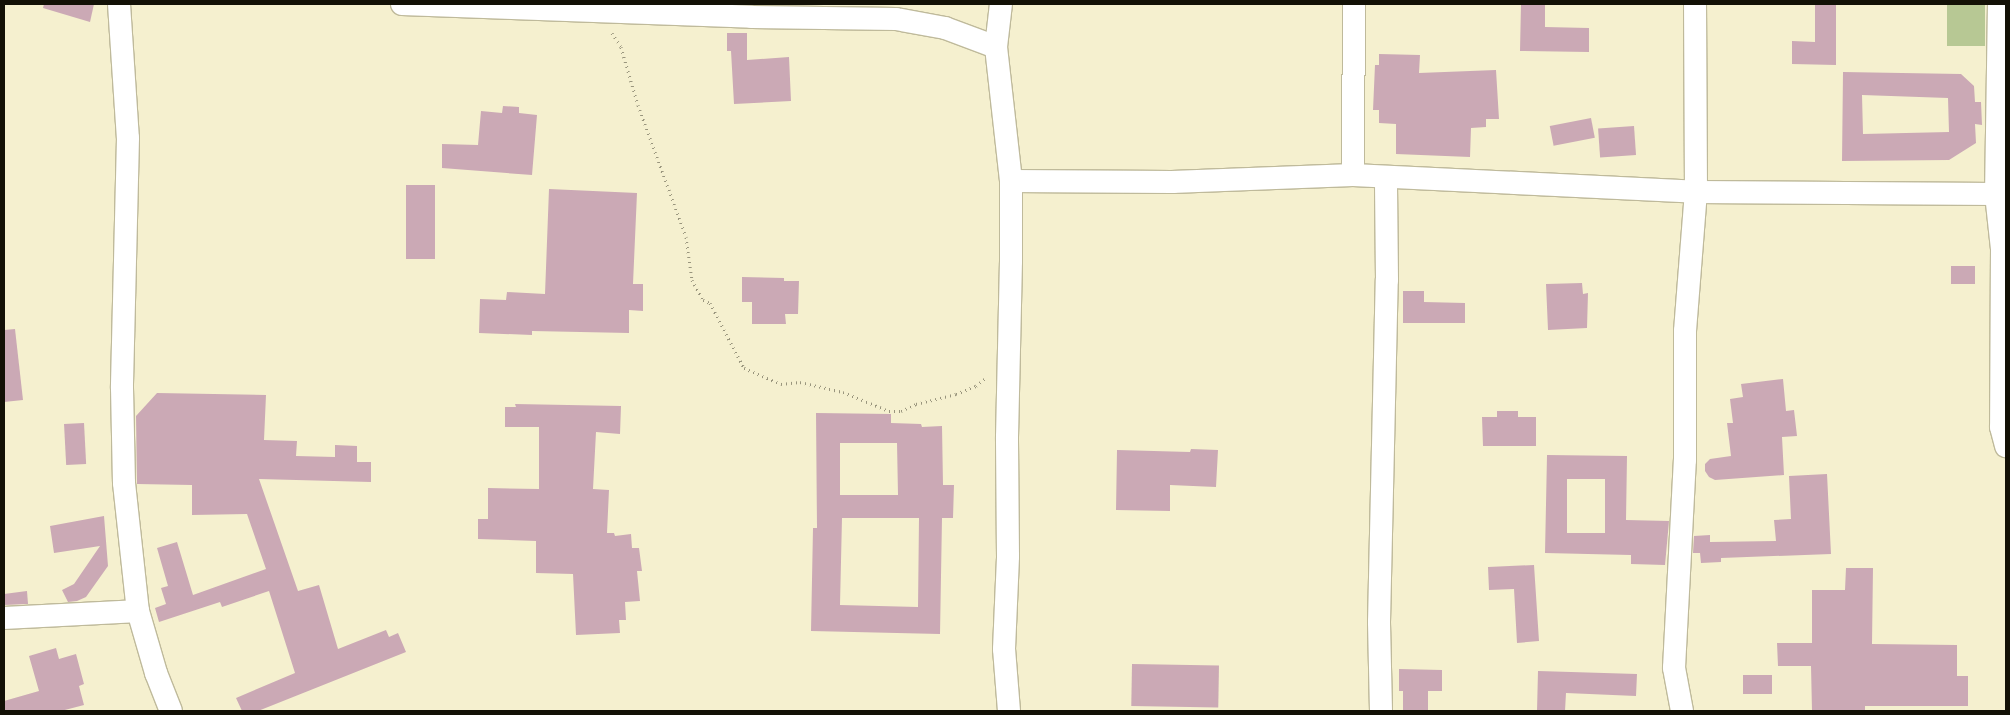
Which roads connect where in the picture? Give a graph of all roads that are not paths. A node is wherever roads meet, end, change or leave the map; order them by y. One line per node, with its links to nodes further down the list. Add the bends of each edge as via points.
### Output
1 (119, 4): 15 (street, via 128,138 122,388 124,483)
2 (414, 4): 7 (street)
3 (1001, 4): 8 (street)
4 (1354, 4): 9 (street)
5 (1695, 4): 12 (street)
6 (1999, 4): 13 (street)
7 (752, 10): 8 (street, via 896,19 945,28)
8 (996, 48): 11 (street)
9 (1353, 175): 10 (street); 11 (street, via 1172,182)
10 (1386, 177): 12 (street); 19 (street, via 1387,280 1379,622)
11 (1011, 181): 18 (street, via 1008,556 1004,649)
12 (1696, 192): 13 (street); 20 (street, via 1685,331 1684,460 1675,623 1674,668)
13 (1996, 194): 14 (street, via 2002,249 2001,426)
14 (2006, 446)
15 (138, 611): 16 (street); 17 (street)
16 (4, 618)
17 (171, 711)
18 (1009, 711)
19 (1381, 711)
20 (1682, 711)

